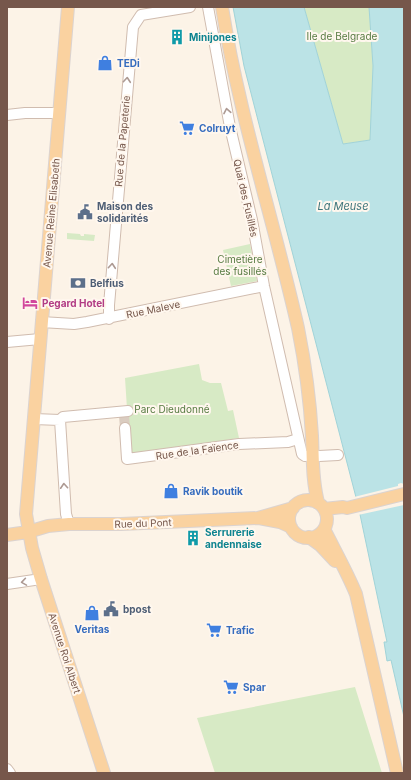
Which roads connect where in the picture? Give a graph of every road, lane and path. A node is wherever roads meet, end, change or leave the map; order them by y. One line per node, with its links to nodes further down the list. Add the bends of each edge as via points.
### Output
1 (68, 7): 5 (main road, Avenue Reine Elisabeth)
2 (190, 7): 8 (street, Rue de la Papeterie, one-way to 2, via 133,27 141,15)
3 (208, 7): 7 (street, Quai des Fusillés, one-way to 3, via 252,220 230,127)
4 (222, 7): 18 (main road, via 240,100 298,329 307,388)
5 (60, 114): 6 (street); 9 (main road, Avenue Reine Elisabeth)
6 (7, 115)
7 (264, 286): 8 (street, Rue Maleve); 16 (street, Quai des Fusillés)
8 (109, 319): 9 (street, Rue Maleve, via 74,324)
9 (41, 322): 10 (main road, Avenue Reine Elisabeth)
10 (40, 339): 11 (street); 13 (main road, Avenue Reine Elisabeth)
11 (7, 342)
12 (125, 413): 14 (street, via 63,416)
13 (34, 419): 14 (street); 26 (main road, Avenue Reine Elisabeth, via 26,514)
14 (60, 420): 24 (street, one-way to 14, via 66,514)
15 (125, 428): 16 (street, Rue de la Faïence, via 127,459)
16 (298, 439): 18 (street, Quai des Fusillés, via 302,454)
17 (338, 455): 18 (street)
18 (312, 458): 20 (main road); 22 (main road, via 315,491)
19 (404, 494): 22 (main road, via 343,507)
20 (304, 500): 21 (main road); 22 (main road, via 311,500)
21 (293, 508): 23 (main road, Rue du Pont); 25 (main road, via 290,514)
22 (323, 515): 28 (main road, via 320,534); 29 (main road)
23 (258, 518): 24 (main road, Rue du Pont); 25 (main road, Rue du Pont)
24 (69, 524): 26 (main road, Rue du Pont, via 48,526)
25 (291, 527): 28 (main road, via 296,533)
26 (28, 532): 27 (main road, Rue du Pont); 30 (main road, Avenue Roi Albert)
27 (7, 535)
28 (309, 538): 29 (main road, via 320,545)
29 (343, 568): 35 (main road, via 356,594)
30 (41, 579): 31 (street, one-way to 31); 34 (main road, Avenue Roi Albert)
31 (7, 584)
32 (7, 769): 33 (street)
33 (10, 773)
34 (104, 773)
35 (397, 773)

